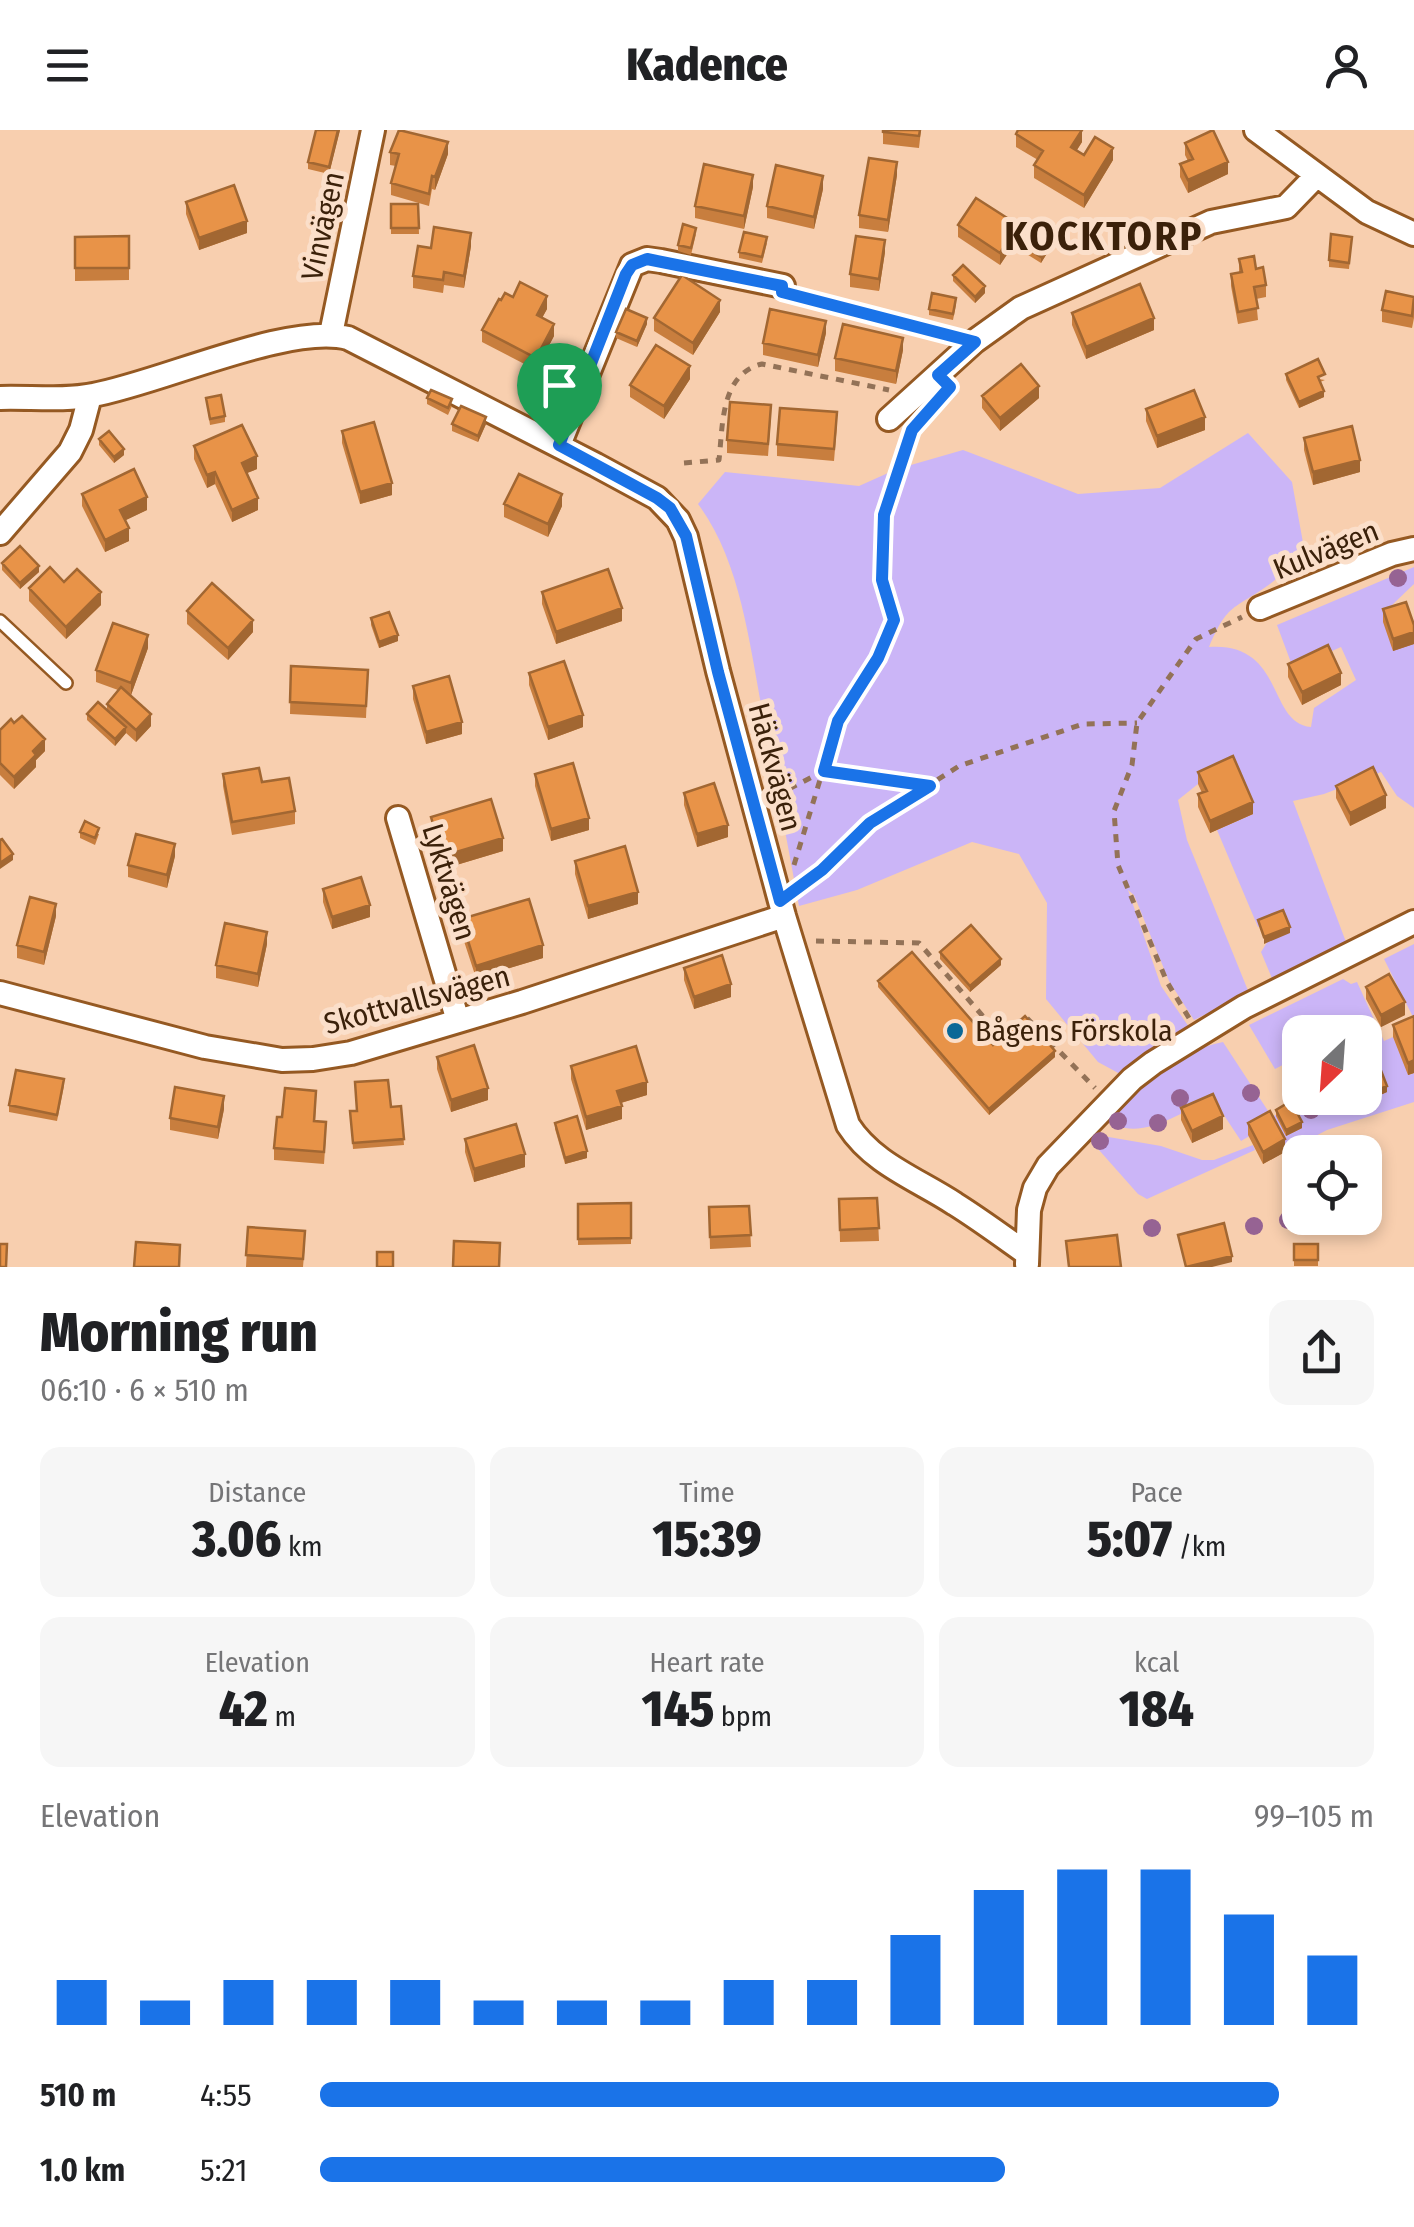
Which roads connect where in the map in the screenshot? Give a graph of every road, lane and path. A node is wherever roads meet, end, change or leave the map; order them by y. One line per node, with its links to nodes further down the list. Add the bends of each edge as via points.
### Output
1 (373, 130): 6 (street, Vinvägen)
2 (1256, 130): 3 (street)
3 (1316, 176): 4 (street, via 1367,212); 7 (street, via 1286,208 1212,222 1021,308)
4 (1414, 234)
5 (782, 286): 7 (path, via 782,292); 12 (street, via 661,260 632,265)
6 (331, 334): 8 (street); 12 (street, Häckvägen)
7 (975, 342): 10 (street)
8 (90, 396): 9 (street); 14 (street, via 70,452)
9 (0, 398)
10 (920, 405): 11 (street); 13 (path, via 762,364 740,375 726,398 719,460); 20 (path, via 884,515 882,580 894,620 838,721)
11 (889, 418)
12 (559, 445): 22 (street, Häckvägen, via 657,498 678,520)
13 (684, 463)
14 (0, 534)
15 (1414, 549): 16 (street, Kulvägen)
16 (1260, 608): 19 (path, via 1196,639)
17 (0, 622): 18 (lane)
18 (66, 682)
19 (1136, 723): 21 (path, via 1083,724 960,766); 29 (path, via 1132,765 1114,811 1118,865)
20 (824, 771): 21 (path); 22 (path); 24 (path)
21 (930, 786): 24 (path, via 870,823)
22 (755, 807): 24 (street, Häckvägen)
23 (398, 818): 28 (street, Lyktvägen)
24 (782, 908): 26 (street, Häckvägen); 28 (street, Skottvallsvägen)
25 (1414, 922): 29 (street)
26 (792, 942): 30 (path, via 919,943 995,1030 1004,1032 1026,1017); 31 (street, Häckvägen, via 836,1090 858,1140)
27 (0, 993): 28 (street, Skottvallsvägen, via 282,1060 351,1053)
28 (458, 1021)
29 (1198, 1034): 30 (street)
30 (1108, 1102): 31 (street, via 1035,1188)
31 (1027, 1260)

